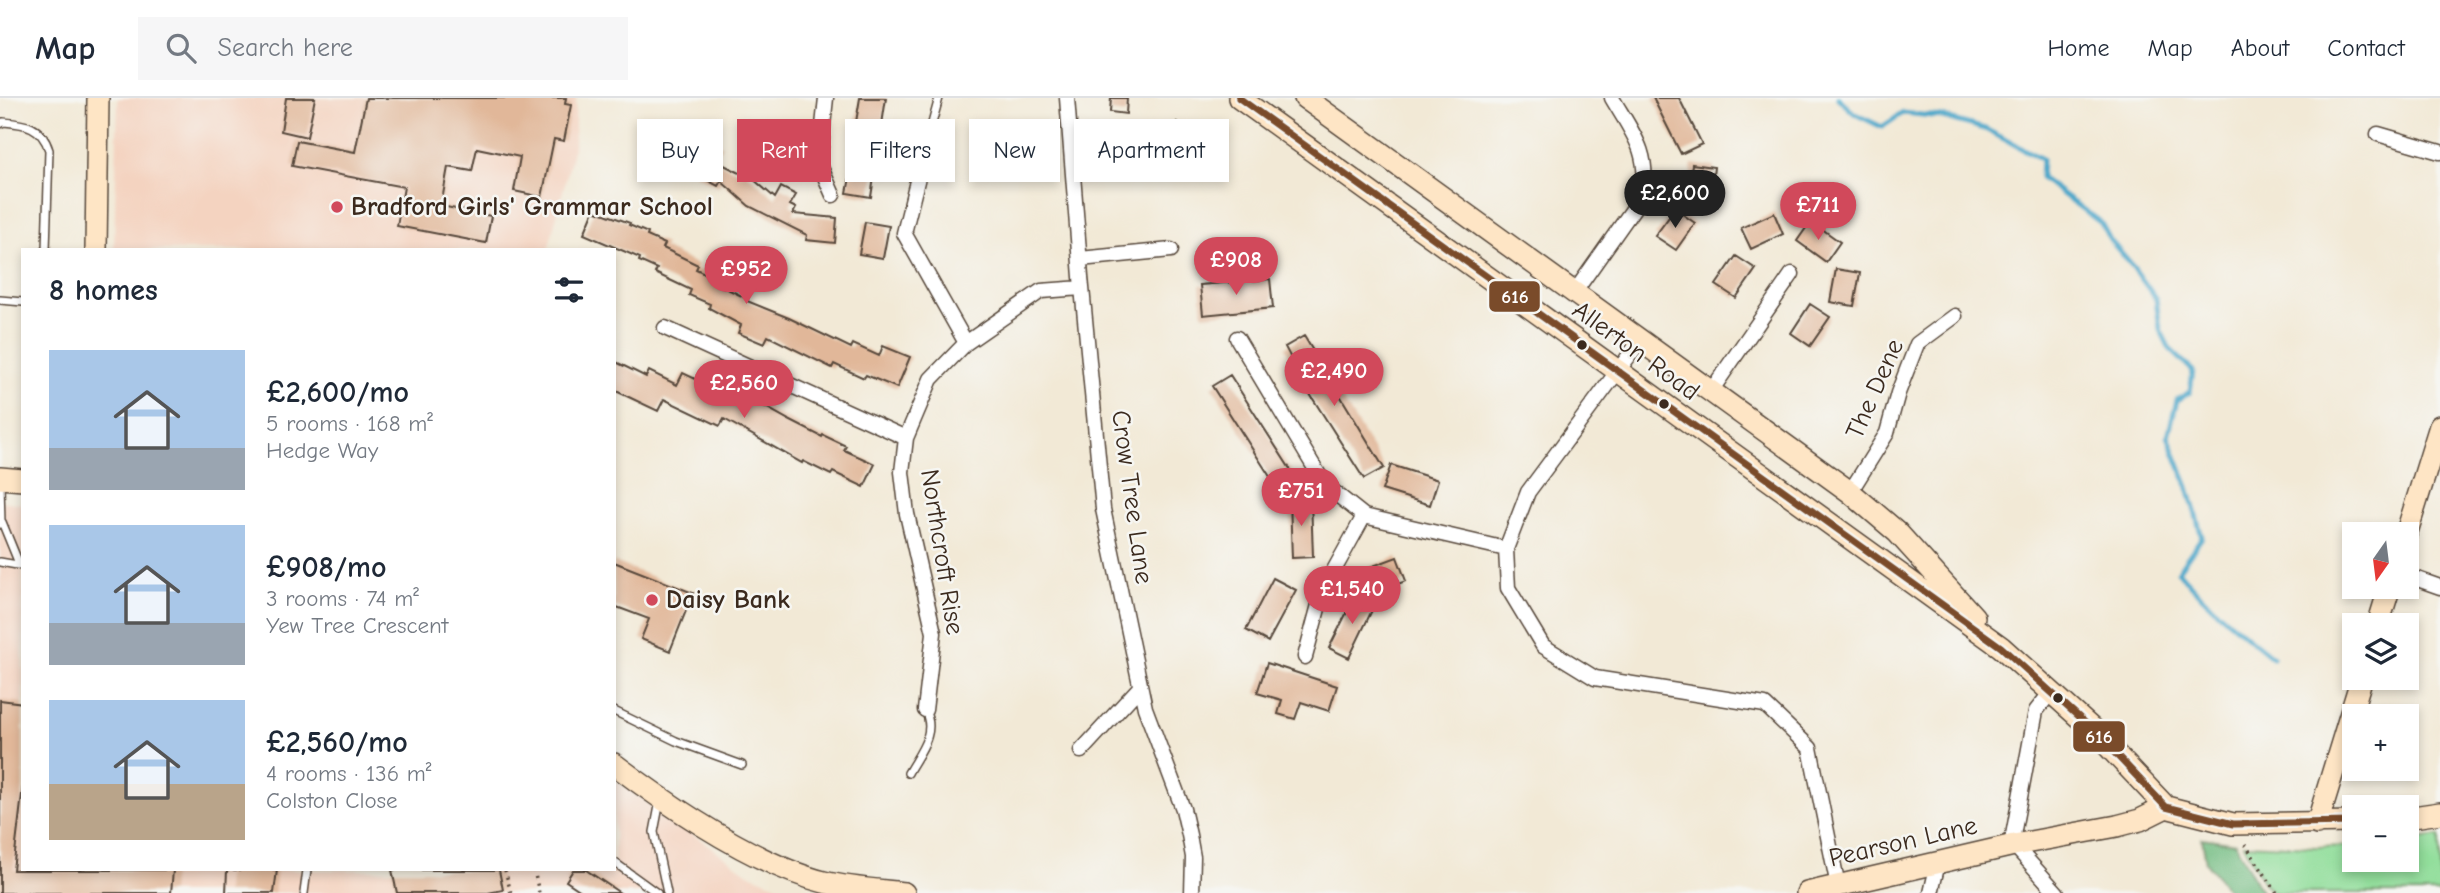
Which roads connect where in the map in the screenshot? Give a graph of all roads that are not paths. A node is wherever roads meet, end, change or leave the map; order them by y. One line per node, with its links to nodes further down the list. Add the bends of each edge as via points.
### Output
1 (98, 98): 17 (street)
2 (826, 98): 8 (street)
3 (939, 98): 9 (lane)
4 (1067, 98): 19 (street, Crow Tree Lane)
5 (1240, 98): 30 (street, Allerton Road)
6 (1305, 98): 22 (street, Allerton Road)
7 (1612, 98): 22 (street, via 1643,153 1643,195)
8 (824, 119)
9 (933, 119)
10 (0, 124): 16 (lane, via 28,124 45,138 49,149)
11 (2378, 134): 12 (street)
12 (2440, 152)
13 (827, 182): 15 (street)
14 (918, 182): 29 (street, via 904,233)
15 (832, 195)
16 (46, 248)
17 (96, 248)
18 (1171, 250): 19 (street)
19 (1080, 259): 21 (street, Crow Tree Lane)
20 (1793, 274): 31 (street)
21 (1082, 288): 29 (street, Northcroft Rise, via 1041,291); 48 (street, Crow Tree Lane, via 1103,509)
22 (1574, 293): 28 (street, Allerton Road)
23 (0, 300): 24 (lane)
24 (21, 302)
25 (1955, 316): 36 (street, The Dene, via 1917,344 1887,433)
26 (666, 328): 33 (street)
27 (1237, 338): 37 (street, via 1325,485)
28 (1640, 341): 30 (street); 31 (street, Allerton Road)
29 (966, 343): 33 (street, Northcroft Rise, via 931,379)
30 (1617, 372): 40 (street, via 1528,492); 46 (street, Allerton Road)
31 (1710, 391): 36 (street, Allerton Road)
32 (2440, 426): 38 (street)
33 (906, 438): 51 (street, Northcroft Rise, via 902,472 907,514 934,633)
34 (0, 480): 35 (street); 39 (lane)
35 (21, 480)
36 (1850, 492): 46 (street, Allerton Road, via 1897,532)
37 (1364, 516): 40 (street); 47 (street, via 1323,590)
38 (2410, 522)
39 (1, 525): 42 (lane)
40 (1506, 549): 67 (street, via 1508,587 1543,646 1595,678 1765,705 1810,748)
41 (0, 562): 43 (lane)
42 (21, 564)
43 (21, 566)
44 (2419, 580): 45 (street)
45 (2440, 587)
46 (2001, 647): 50 (street, Allerton Road)
47 (1305, 657)
48 (1140, 687): 53 (street); 72 (street, Crow Tree Lane, via 1186,822 1193,857)
49 (2358, 690): 62 (street)
50 (2051, 692): 58 (street, Allerton Road); 63 (street, Pearson Lane, via 2036,711)
51 (925, 710): 56 (lane, via 930,720 928,739)
52 (616, 712): 55 (lane)
53 (1081, 751)
54 (616, 765): 57 (street)
55 (742, 765)
56 (908, 773)
57 (661, 797): 70 (lane, via 654,832); 71 (street, via 773,863 824,882)
58 (2166, 807): 62 (street, via 2233,824); 63 (street, Pearson Lane, via 2140,820)
59 (2440, 813): 60 (street)
60 (2419, 816)
61 (2342, 823): 62 (street)
62 (2317, 824)
63 (2012, 846): 64 (street, Pearson Lane); 75 (street)
64 (1938, 863): 67 (street, Pearson Lane); 74 (street)
65 (616, 864): 68 (lane)
66 (307, 871): 69 (lane)
67 (1838, 886): 73 (street, Pearson Lane)
68 (652, 892)
69 (304, 893)
70 (667, 893)
71 (904, 893)
72 (1192, 893)
73 (1807, 893)
74 (1931, 893)
75 (2057, 893)

